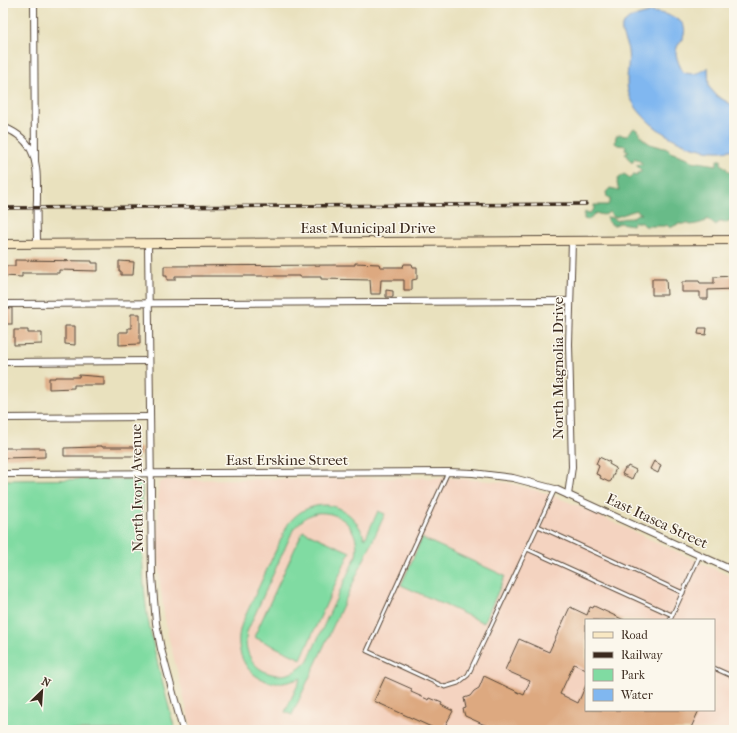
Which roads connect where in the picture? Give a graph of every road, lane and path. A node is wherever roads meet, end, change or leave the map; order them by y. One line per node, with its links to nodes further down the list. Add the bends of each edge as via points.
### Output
1 (34, 3): 3 (street)
2 (3, 127): 3 (street, via 26,141)
3 (35, 161): 6 (street)
4 (734, 240): 5 (street, East Municipal Drive)
5 (572, 241): 7 (street, East Municipal Drive); 9 (street, North Magnolia Drive)
6 (37, 243): 7 (street, East Municipal Drive); 8 (street, East Municipal Drive)
7 (148, 243): 10 (street, North Ivory Avenue)
8 (3, 244)
9 (570, 300): 10 (street); 20 (street, North Magnolia Drive, via 572,467)
10 (148, 303): 11 (street); 12 (street, North Ivory Avenue)
11 (3, 304)
12 (149, 361): 13 (street); 14 (street, North Ivory Avenue)
13 (3, 362)
14 (150, 417): 15 (street); 17 (street, North Ivory Avenue)
15 (3, 418)
16 (448, 472): 17 (street, East Erskine Street); 19 (street, East Erskine Street, via 513,478); 22 (lane, via 367,650 445,687 458,683 468,675)
17 (151, 473): 18 (street, East Erskine Street); 30 (street, North Ivory Avenue, via 150,545 156,623)
18 (3, 474)
19 (555, 489): 20 (street, East Erskine Street); 21 (lane)
20 (568, 495): 23 (street, East Itasca Street)
21 (538, 526): 22 (lane); 25 (lane)
22 (528, 549): 26 (lane)
23 (700, 555): 24 (street, East Itasca Street); 25 (lane)
24 (734, 571)
25 (683, 593): 26 (lane)
26 (672, 616): 27 (lane)
27 (670, 619)
28 (715, 668): 29 (lane)
29 (734, 677)
30 (183, 730)

